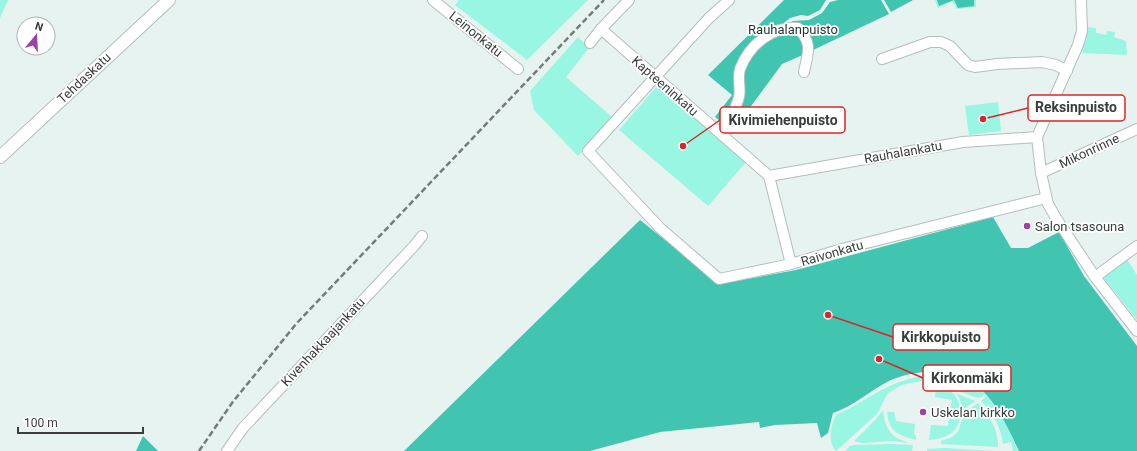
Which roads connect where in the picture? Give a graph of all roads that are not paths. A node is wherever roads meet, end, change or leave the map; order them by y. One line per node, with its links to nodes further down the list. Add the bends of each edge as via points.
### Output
1 (169, 0): 16 (street, Tehdaskatu)
2 (433, 0): 9 (street, Leinonkatu)
3 (629, 0): 6 (street)
4 (729, 0): 12 (street)
5 (1081, 0): 10 (street, via 1082,31)
6 (601, 29): 7 (street); 12 (street, Kapteeninkatu)
7 (590, 42)
8 (882, 59): 10 (street, via 930,42 941,42 950,46 968,65 975,67 1042,62)
9 (518, 69)
10 (1067, 71): 15 (street)
11 (804, 72): 14 (street, via 809,48 806,36 798,28 787,27 764,37 748,54 740,70 740,91 736,109)
12 (655, 77): 14 (street, Kapteeninkatu); 22 (street, Raivonkatu, via 588,151 660,228 719,279)
13 (1137, 129): 17 (street, Mikonrinne)
14 (723, 136): 18 (street, Kapteeninkatu)
15 (1037, 137): 17 (street); 18 (street, Rauhalankatu, via 963,142)
16 (0, 157)
17 (1041, 173): 19 (street)
18 (770, 176): 22 (street)
19 (1046, 198): 22 (street, Raivonkatu); 23 (street, via 1056,218)
20 (422, 236): 25 (street, Kivenhakkaajankatu, via 243,428)
21 (1137, 246): 23 (street)
22 (791, 264)
23 (1095, 277): 24 (street)
24 (1137, 331)
25 (226, 451)

